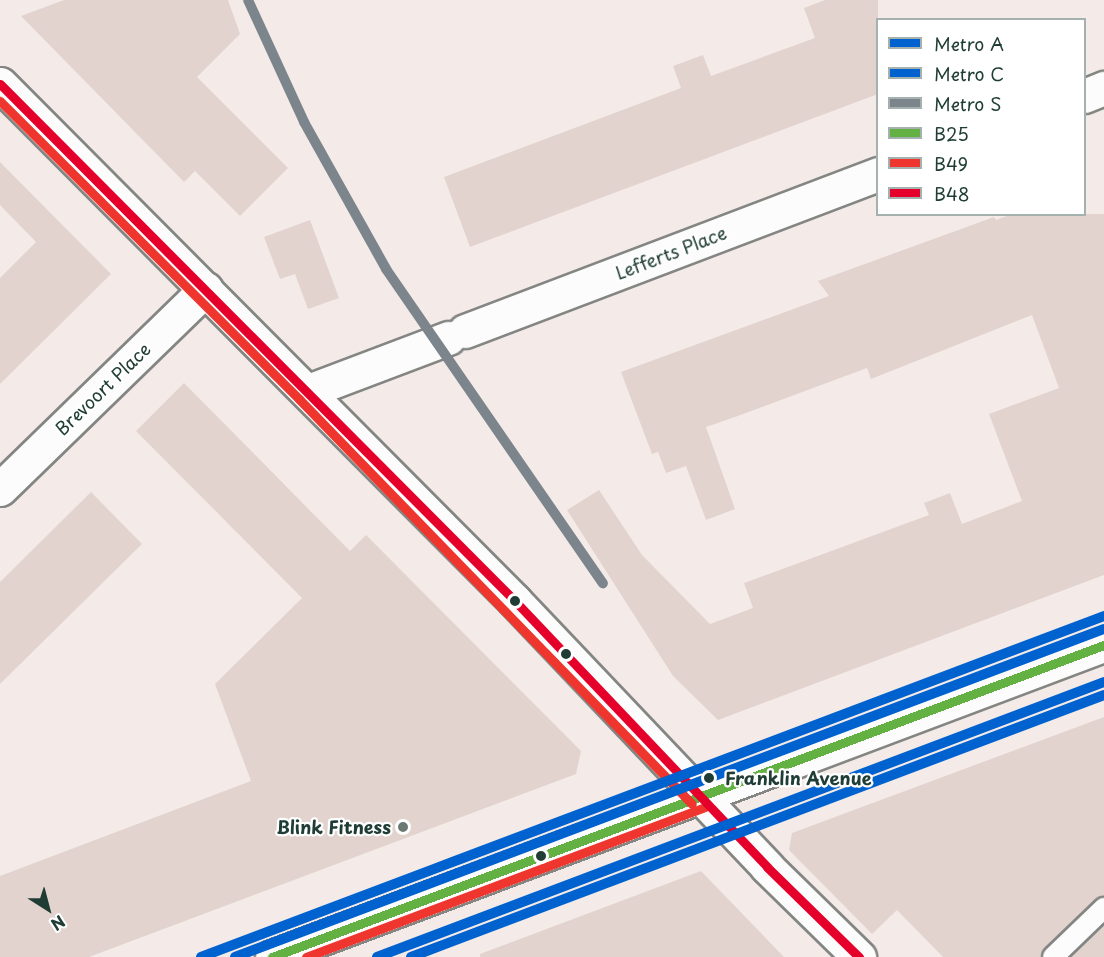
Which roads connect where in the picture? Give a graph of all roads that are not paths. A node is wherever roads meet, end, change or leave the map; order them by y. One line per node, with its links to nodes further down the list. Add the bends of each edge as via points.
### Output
1 (0, 84): 5 (street)
2 (1104, 88): 3 (street)
3 (1086, 95)
4 (876, 175): 6 (street, Lefferts Place)
5 (206, 289): 6 (street); 7 (street, Brevoort Place)
6 (308, 390): 9 (street)
7 (0, 489)
8 (1104, 645): 9 (street)
9 (701, 796): 11 (street); 12 (street)
10 (1104, 908): 13 (lane)
11 (272, 957)
12 (859, 957)
13 (1053, 957)

